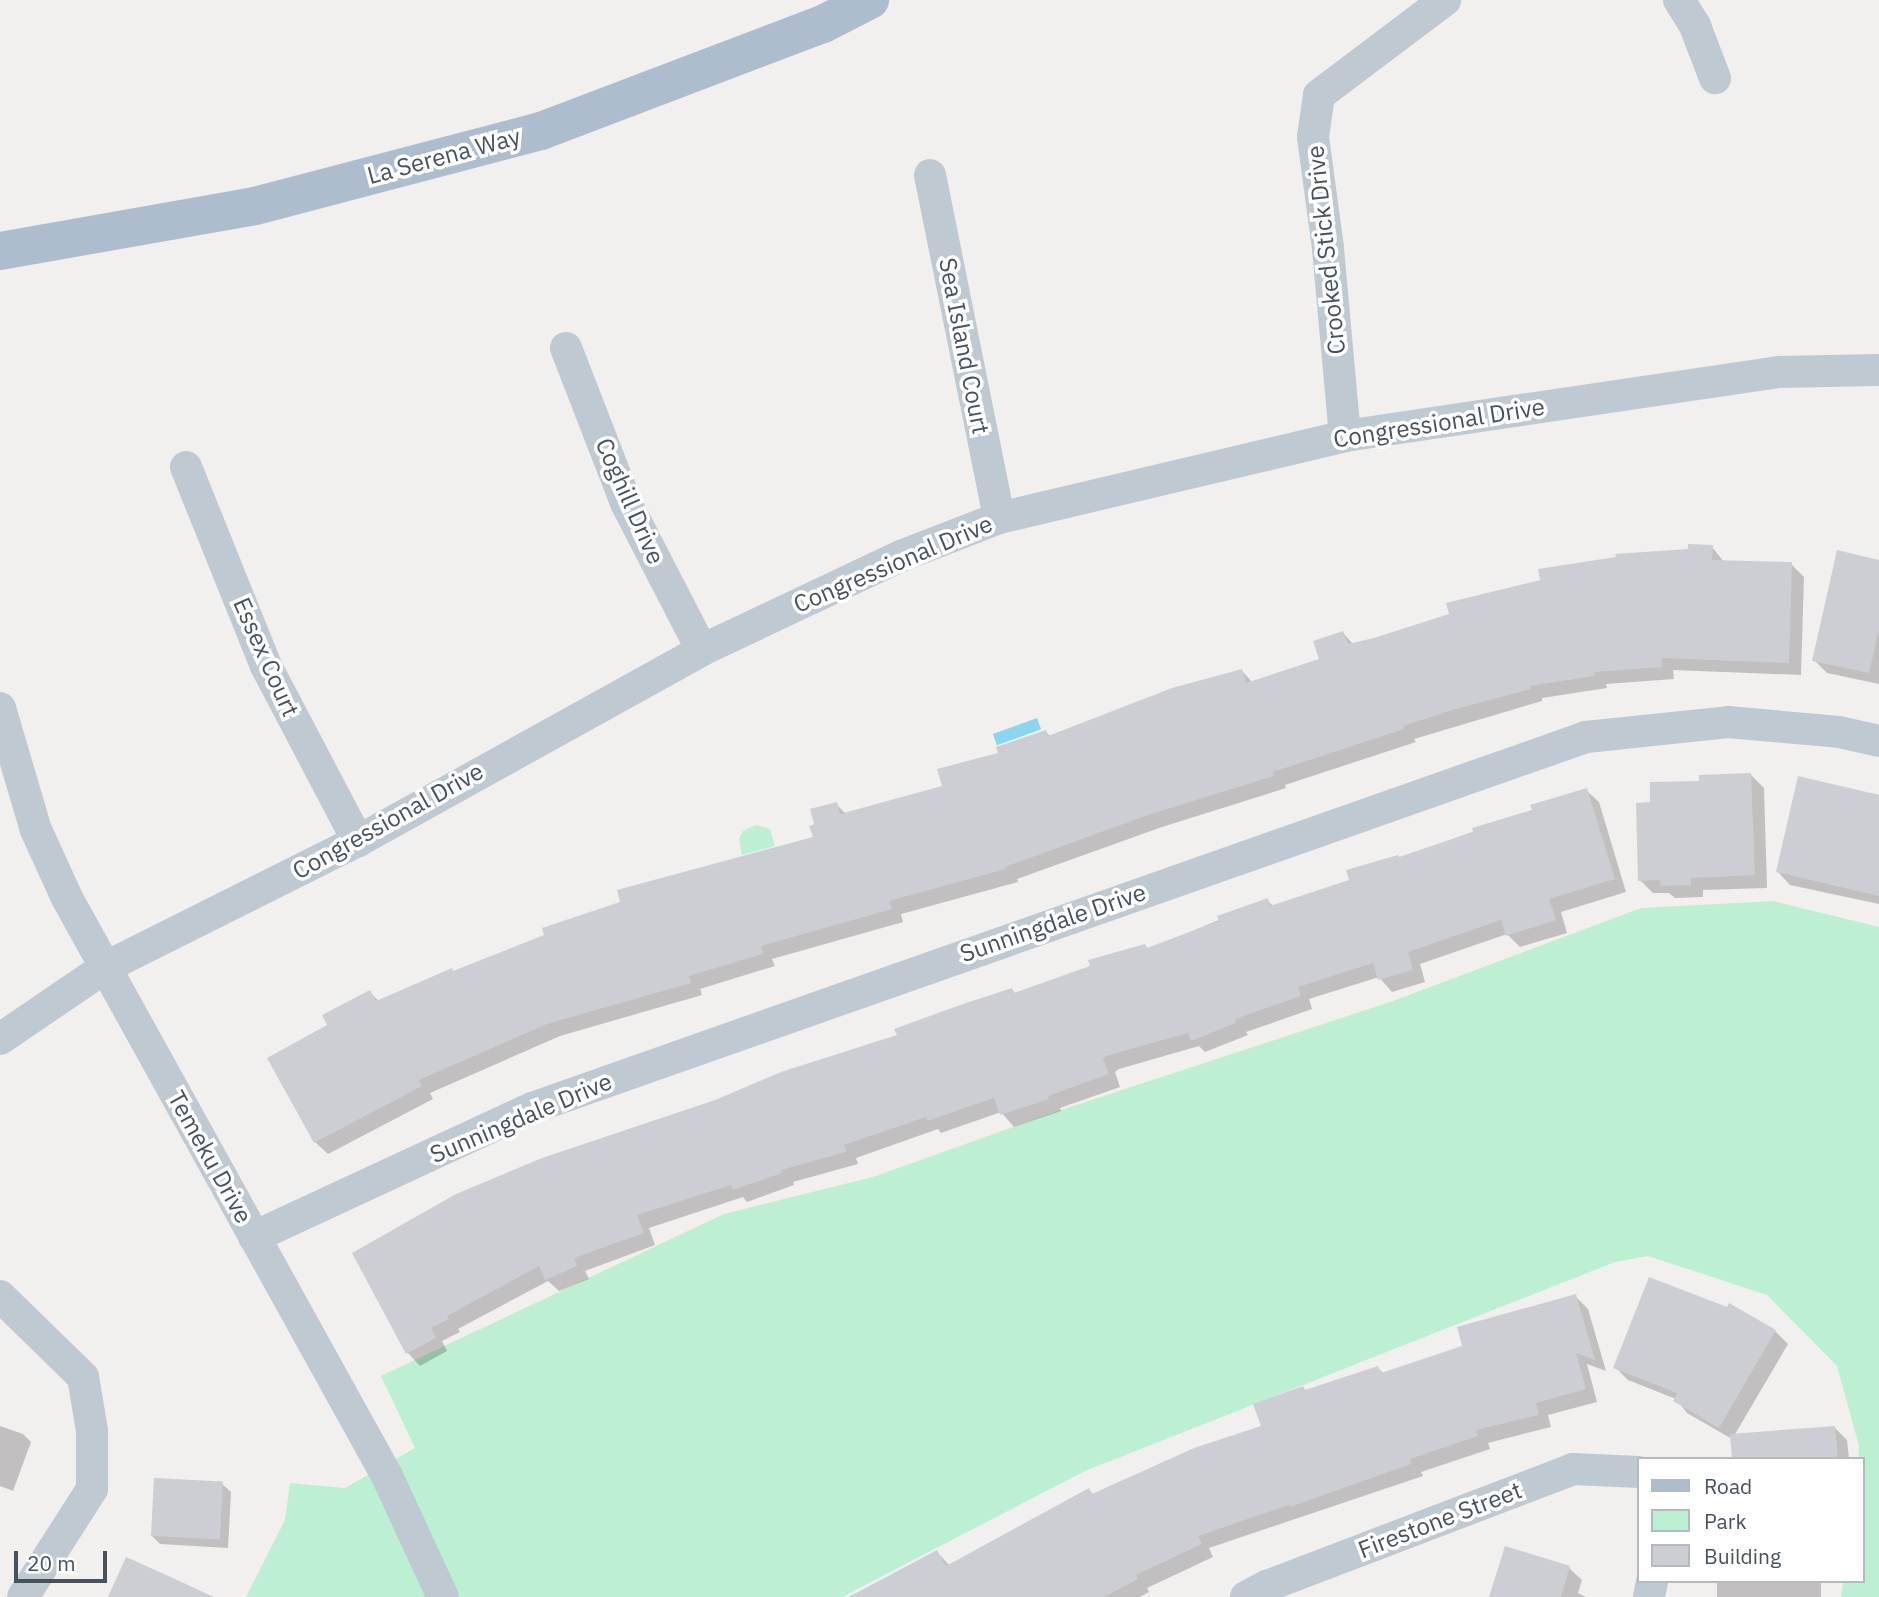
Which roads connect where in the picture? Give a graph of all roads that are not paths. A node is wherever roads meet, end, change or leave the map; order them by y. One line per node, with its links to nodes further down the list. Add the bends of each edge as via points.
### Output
1 (870, 0): 6 (main road, La Serena Way, via 823,24 541,131 255,206)
2 (1445, 0): 9 (street, Crooked Stick Drive, via 1319,95 1313,137)
3 (1679, 0): 4 (street, via 1695,26)
4 (1715, 78)
5 (930, 175): 11 (street, Sea Island Court)
6 (0, 251)
7 (566, 348): 12 (street, Coghill Drive, via 626,503)
8 (1879, 370): 9 (street, Congressional Drive, via 1780,372)
9 (1345, 436): 11 (street, Congressional Drive)
10 (186, 467): 15 (street, Essex Court, via 266,666)
11 (999, 518): 12 (street, Congressional Drive, via 901,556)
12 (702, 650): 15 (street, Congressional Drive)
13 (0, 708): 16 (street, Temeku Drive, via 36,830)
14 (1879, 741): 18 (street, Sunningdale Drive, via 1839,732 1728,722 1586,737 532,1108)
15 (358, 841): 16 (street, Congressional Drive)
16 (106, 967): 17 (street, Congressional Drive); 18 (street, Temeku Drive)
17 (0, 1039)
18 (254, 1237): 22 (street, Temeku Drive, via 387,1476)
19 (0, 1296): 21 (street, via 83,1377 92,1431 92,1489)
20 (1638, 1472): 23 (street, Firestone Street, via 1573,1469)
21 (23, 1597)
22 (443, 1597)
23 (1246, 1597)

